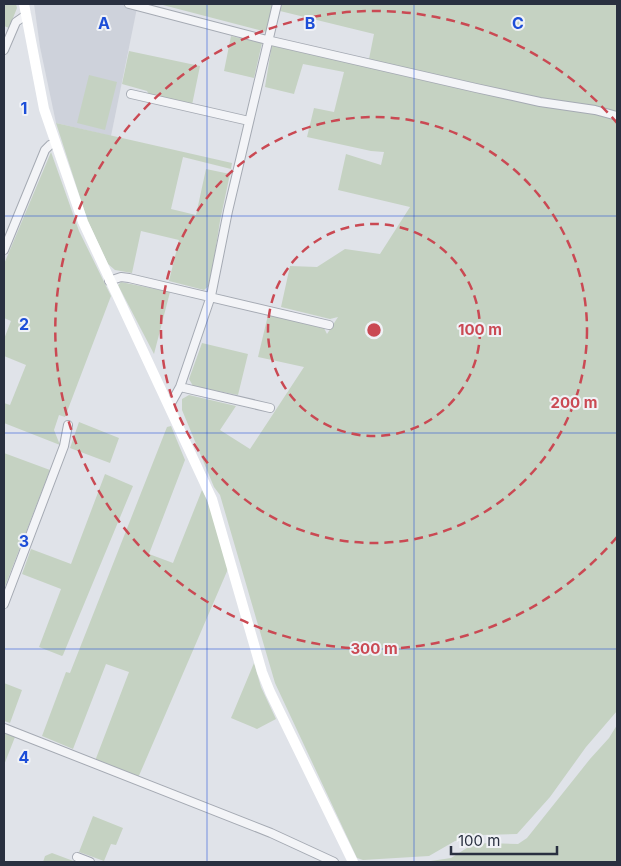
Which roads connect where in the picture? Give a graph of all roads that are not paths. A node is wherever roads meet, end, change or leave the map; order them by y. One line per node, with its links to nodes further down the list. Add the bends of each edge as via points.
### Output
1 (24, 4): 4 (street)
2 (128, 4): 5 (street)
3 (277, 4): 5 (street)
4 (26, 14): 6 (street, via 16,22); 10 (street, via 41,97)
5 (267, 40): 8 (street, via 540,102); 9 (street)
6 (4, 50)
7 (131, 94): 9 (street)
8 (617, 116)
9 (249, 121): 13 (street)
10 (55, 143): 11 (street, via 45,150); 12 (street, via 82,222)
11 (4, 250)
12 (109, 281): 13 (street, via 129,278); 16 (street)
13 (211, 296): 14 (street); 15 (street)
14 (329, 324)
15 (180, 387): 16 (street); 17 (street)
16 (170, 406): 24 (street, via 212,498 270,692)
17 (270, 408)
18 (68, 425): 19 (street, via 64,446)
19 (4, 604)
20 (4, 728): 23 (street, via 271,833)
21 (77, 857): 22 (street)
22 (90, 862)
23 (334, 862)
24 (353, 862)

